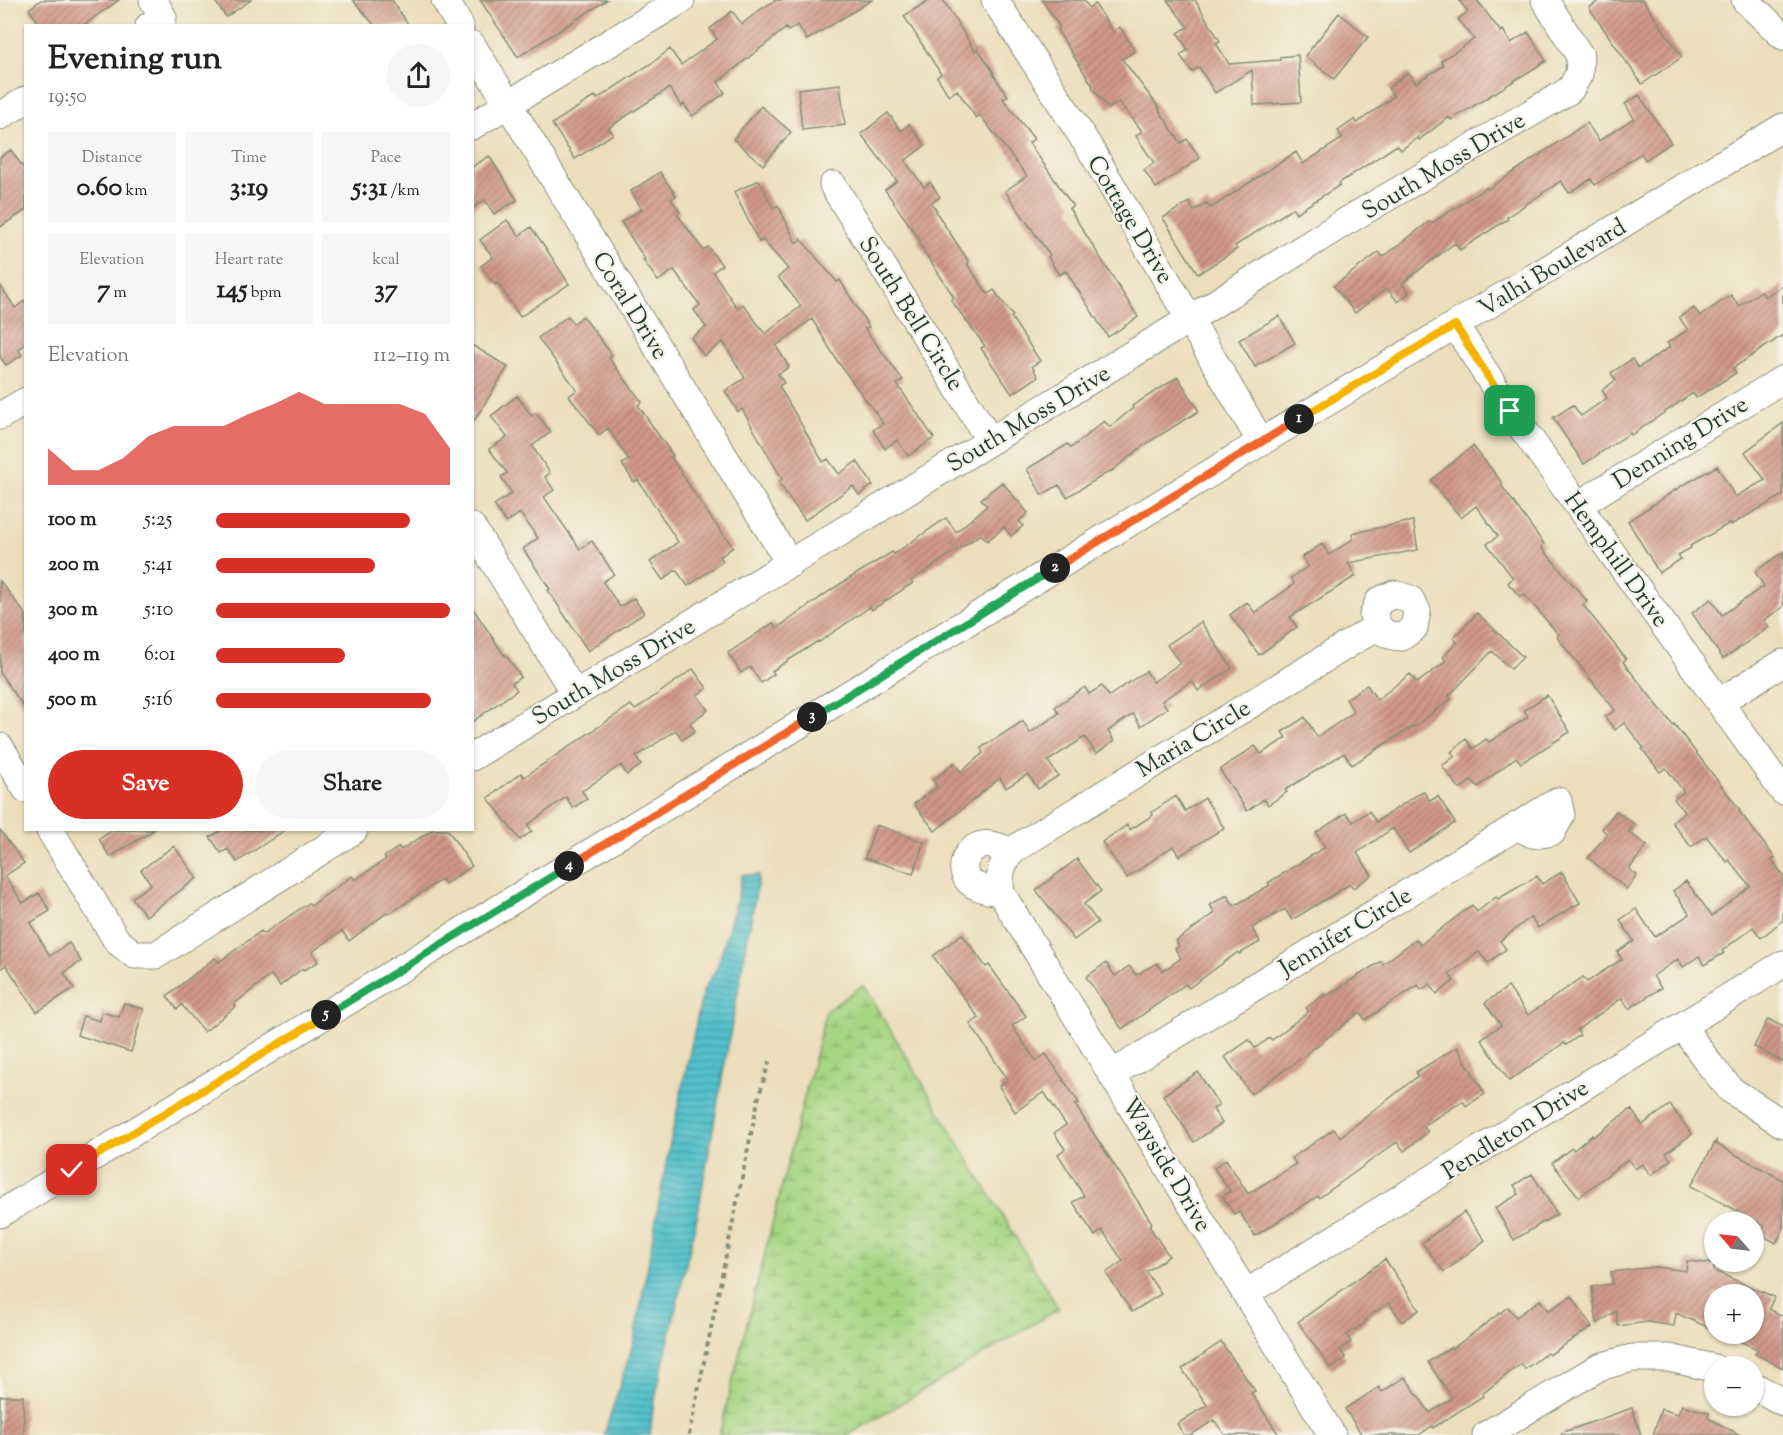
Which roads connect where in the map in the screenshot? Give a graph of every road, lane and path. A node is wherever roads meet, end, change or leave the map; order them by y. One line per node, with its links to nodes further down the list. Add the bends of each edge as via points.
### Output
1 (445, 0): 6 (street)
2 (681, 0): 10 (street)
3 (995, 0): 15 (street, Cottage Drive, via 1094,155)
4 (1545, 0): 15 (street, South Moss Drive, via 1580,56 1579,74 1569,90)
5 (1745, 0): 7 (street)
6 (459, 24)
7 (1783, 36)
8 (474, 48): 10 (street, Coral Drive)
9 (24, 101): 11 (street)
10 (508, 104): 12 (street); 24 (street, Coral Drive)
11 (0, 116)
12 (474, 125)
13 (1783, 127): 16 (street, Valhi Boulevard)
14 (833, 185): 20 (street, South Bell Circle)
15 (1190, 319): 20 (street, South Moss Drive); 21 (street, Cottage Drive)
16 (1455, 325): 21 (street, Valhi Boulevard); 22 (street, Hemphill Drive, via 1510,411)
17 (1783, 379): 22 (street, Denning Drive)
18 (24, 402): 19 (street)
19 (0, 416)
20 (990, 441): 24 (street, South Moss Drive)
21 (1261, 442): 43 (street, Valhi Boulevard)
22 (1578, 505): 28 (street, Hemphill Drive)
23 (474, 530): 27 (street)
24 (790, 564): 27 (street, South Moss Drive)
25 (1378, 626): 36 (street, Maria Circle)
26 (1783, 663): 28 (street)
27 (575, 694): 30 (street, South Moss Drive)
28 (1719, 702): 32 (street, Hemphill Drive)
29 (0, 747): 31 (street)
30 (474, 756)
31 (24, 786)
32 (1783, 791)
33 (1558, 801): 41 (street, Jennifer Circle)
34 (51, 831): 35 (street, via 117,941 135,955 156,955)
35 (337, 834)
36 (1010, 852): 37 (street, via 1001,866); 37 (street, via 983,845 970,851 963,862 969,882)
37 (1001, 893): 41 (street, Wayside Drive)
38 (1783, 964): 39 (street, Pendleton Drive)
39 (1682, 1026): 42 (street, via 1731,1089); 44 (street, Pendleton Drive)
40 (770, 1058): 48 (path)
41 (1112, 1074): 44 (street, Wayside Drive)
42 (1783, 1124)
43 (0, 1214)
44 (1246, 1293): 49 (street, Wayside Drive)
45 (1704, 1366): 50 (street, via 1669,1358 1632,1358 1599,1366)
46 (1764, 1392): 47 (street)
47 (1783, 1402)
48 (689, 1435)
49 (1332, 1435)
50 (1486, 1435)

